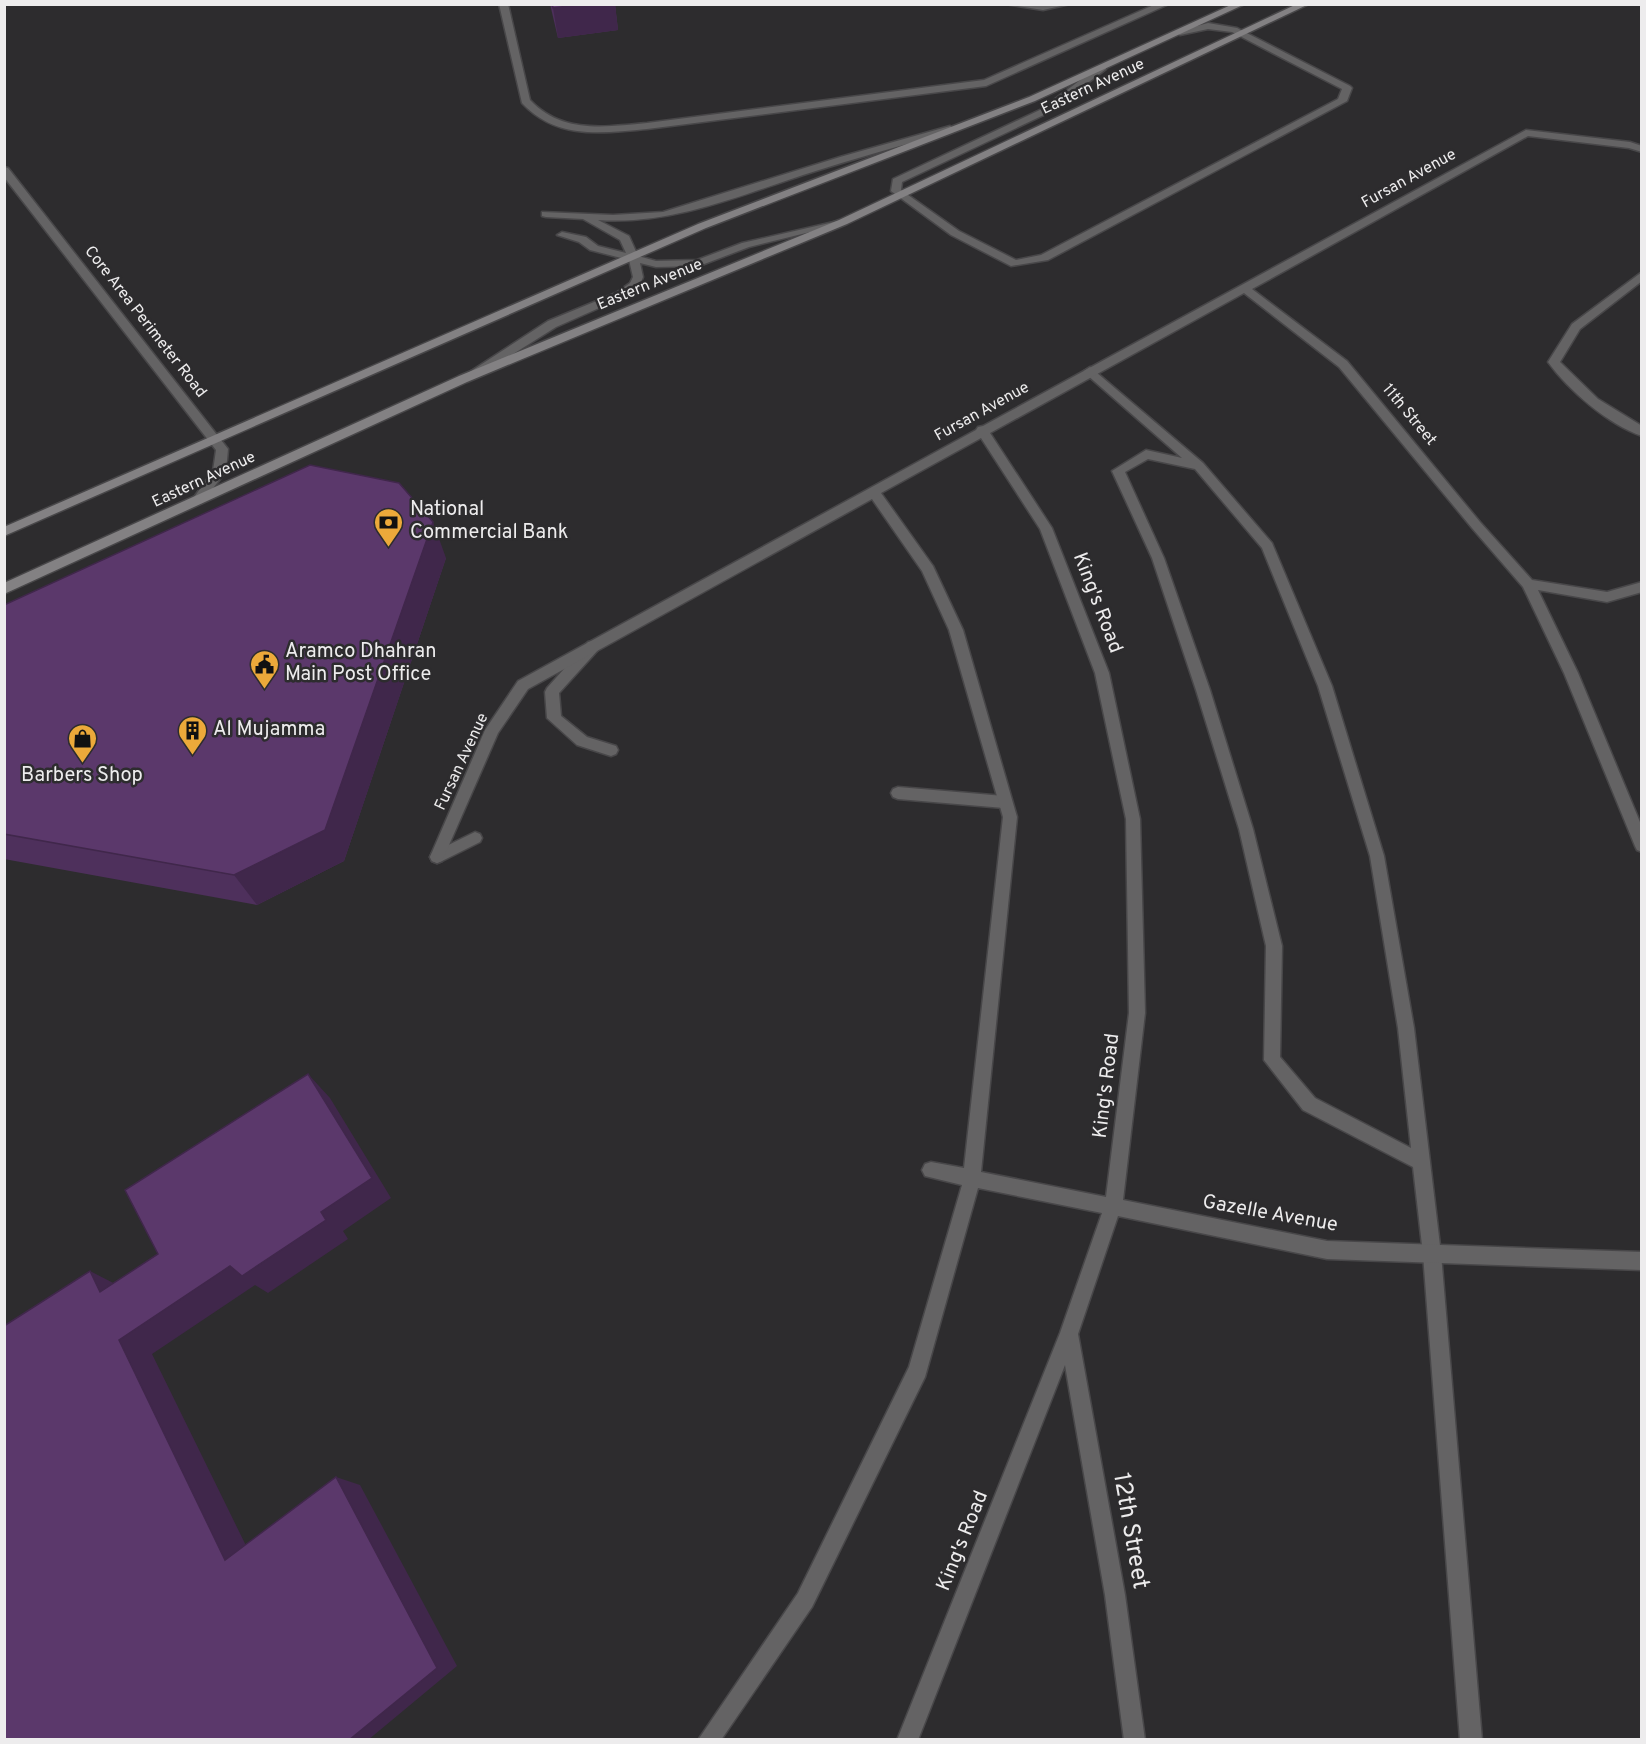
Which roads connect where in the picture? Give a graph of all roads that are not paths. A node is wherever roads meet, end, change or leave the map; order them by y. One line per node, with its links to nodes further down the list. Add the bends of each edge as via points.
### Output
1 (503, 4): 7 (street, via 525,100 533,112 568,128 599,129 986,82)
2 (1008, 4): 3 (street)
3 (1066, 4)
4 (1143, 4): 7 (street)
5 (1241, 4): 8 (main road, Eastern Avenue)
6 (1305, 4): 9 (main road, Eastern Avenue)
7 (1160, 7)
8 (1180, 32): 9 (street, via 1218,26); 10 (main road, Eastern Avenue)
9 (1243, 34): 15 (main road, Eastern Avenue); 15 (street, via 1347,88 1342,101 1044,258 1015,264 955,233)
10 (1103, 67): 11 (main road, Eastern Avenue); 15 (street, via 1045,111 904,177 895,186)
11 (962, 126): 17 (street, via 823,165 690,209 634,218); 20 (main road, Eastern Avenue)
12 (1641, 149): 22 (street, Fursan Avenue, via 1526,133)
13 (4, 170): 14 (street, Core Area Perimeter Road)
14 (10, 185): 27 (street, Core Area Perimeter Road)
15 (901, 196): 18 (main road, Eastern Avenue)
16 (546, 214): 17 (street)
17 (582, 216): 20 (street, via 625,238)
18 (843, 222): 20 (street, via 746,244 699,263 656,264); 24 (main road, Eastern Avenue)
19 (562, 235): 20 (street, via 582,239 594,248)
20 (634, 256): 24 (street, via 638,277 635,285 552,324); 27 (main road, Eastern Avenue)
21 (1641, 275): 26 (street, via 1576,327 1554,362 1595,405)
22 (1244, 288): 23 (street, Fursan Avenue); 32 (street, 11th Street, via 1343,364)
23 (1090, 372): 25 (street, Fursan Avenue); 28 (street)
24 (463, 380): 30 (main road, Eastern Avenue)
25 (982, 430): 29 (street, Fursan Avenue); 45 (street, King's Road, via 1046,528 1102,673 1133,819 1137,1013)
26 (1641, 432)
27 (215, 438): 30 (street, Core Area Perimeter Road, via 224,461 217,478); 31 (main road, Eastern Avenue)
28 (1199, 465): 42 (street, via 1268,546 1325,686 1377,856 1406,1028); 42 (street, via 1146,454 1118,471 1158,558 1246,829 1274,946 1272,1060 1309,1104)
29 (873, 490): 35 (street, Fursan Avenue); 38 (street, via 928,569 956,630)
30 (198, 500): 34 (main road, Eastern Avenue)
31 (4, 532)
32 (1528, 584): 33 (street, via 1607,597); 39 (street, 11th Street)
33 (1641, 587)
34 (4, 589)
35 (593, 646): 36 (street, via 552,692 554,718 582,741); 40 (street, Fursan Avenue, via 523,685 492,730 437,857)
36 (611, 750)
37 (898, 793): 38 (street)
38 (1004, 802): 44 (street, via 1010,817)
39 (1634, 812): 41 (street, 11th Street)
40 (475, 838)
41 (1641, 846)
42 (1421, 1162): 46 (street)
43 (931, 1170): 44 (street, Gazelle Avenue)
44 (972, 1178): 45 (street, Gazelle Avenue); 49 (street, via 918,1370 805,1600)
45 (1113, 1207): 46 (street, Gazelle Avenue, via 1327,1250); 48 (street, King's Road)
46 (1432, 1254): 47 (street, Gazelle Avenue); 52 (street)
47 (1641, 1261)
48 (1069, 1333): 50 (street, King's Road); 51 (street, 12th Street)
49 (708, 1740)
50 (907, 1740)
51 (1136, 1740)
52 (1471, 1740)

